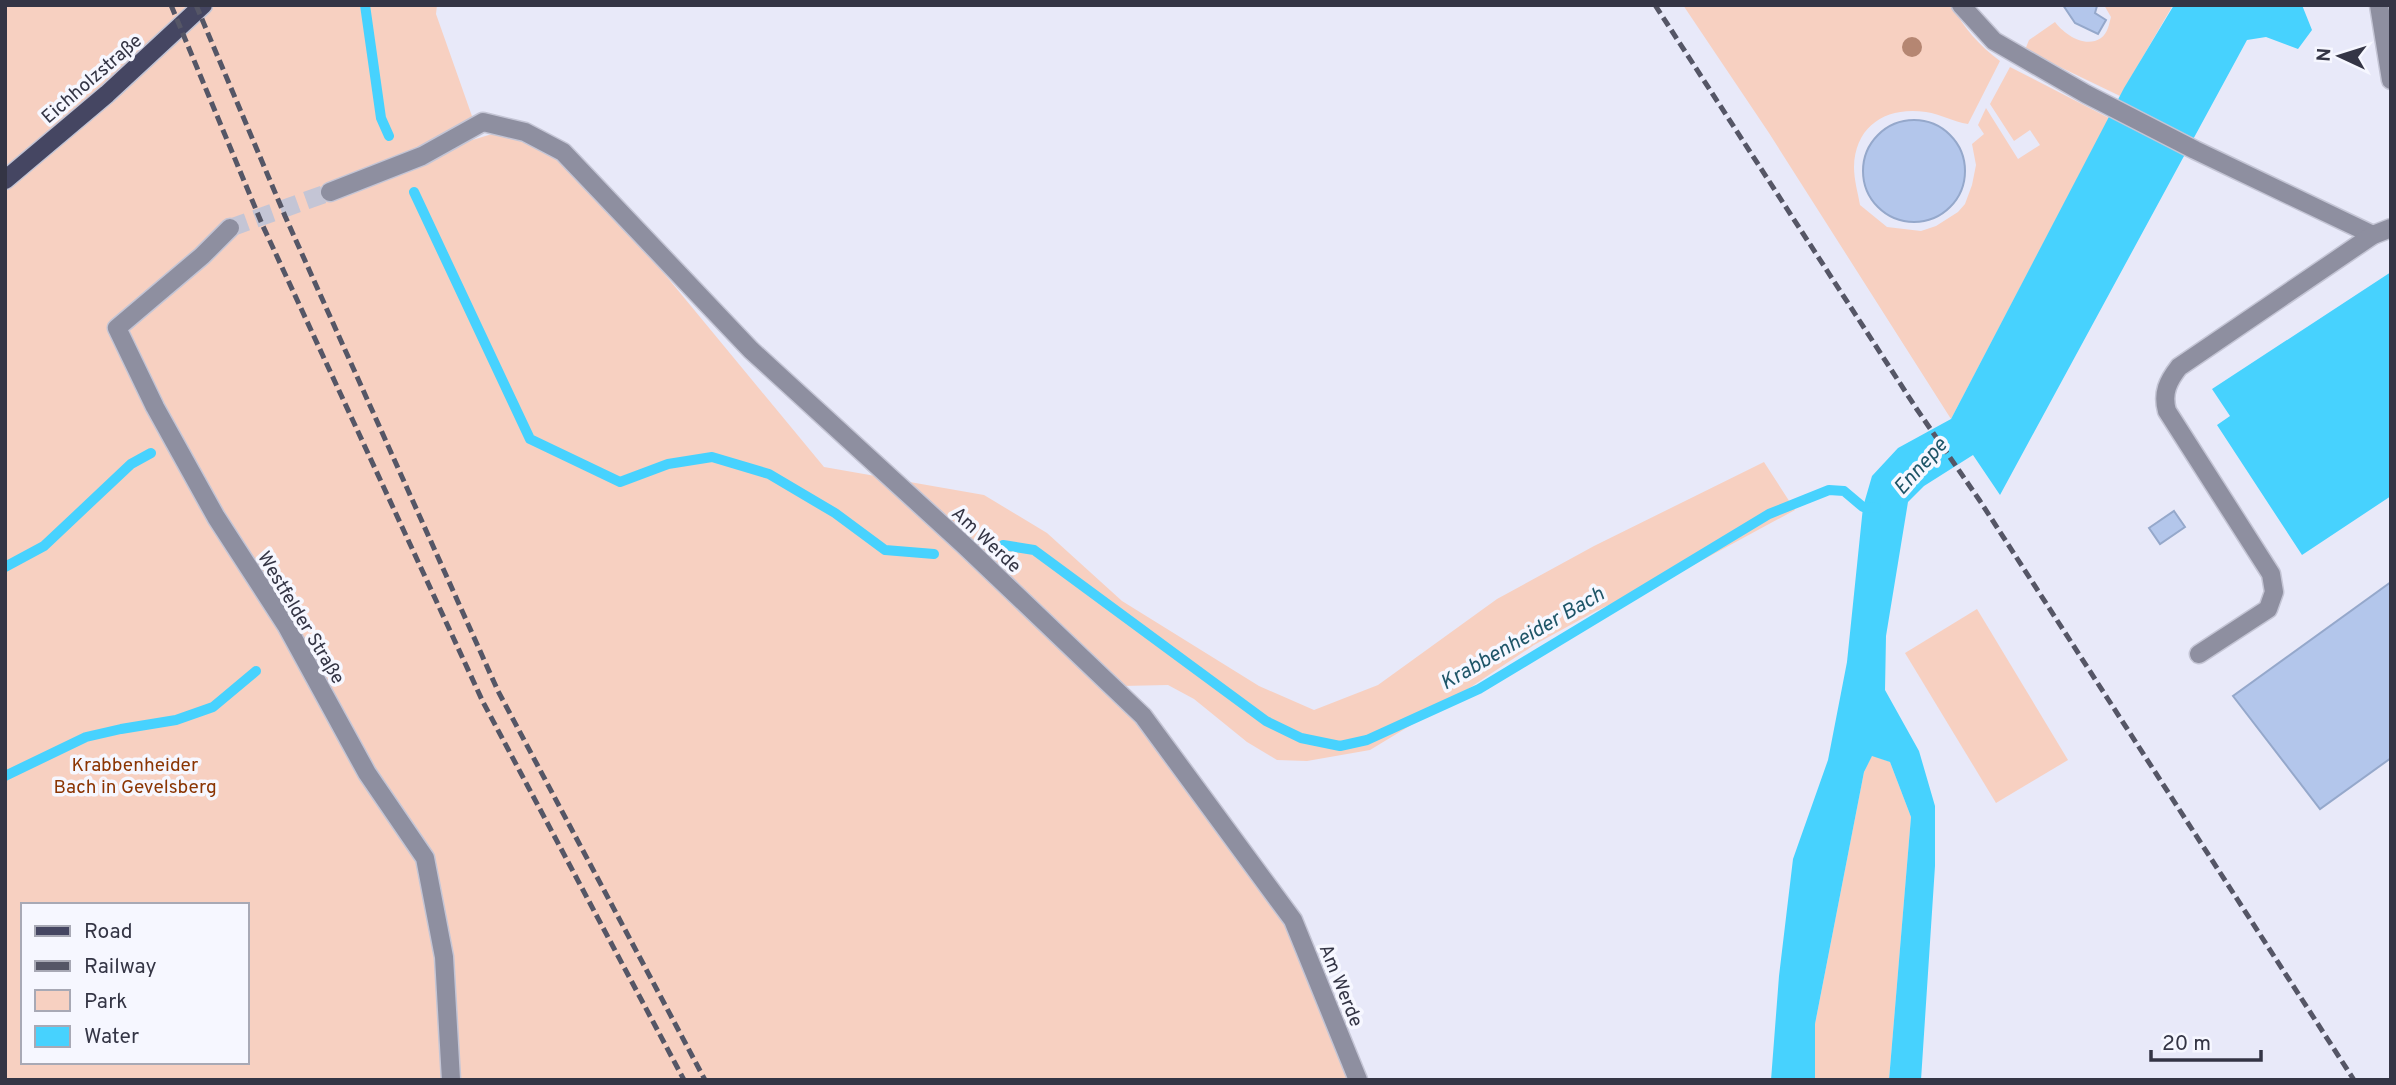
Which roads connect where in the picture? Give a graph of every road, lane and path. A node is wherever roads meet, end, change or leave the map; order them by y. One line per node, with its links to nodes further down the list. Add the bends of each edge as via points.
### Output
1 (203, 5): 5 (main road, Eichholzstraße)
2 (1961, 5): 9 (street, via 1994,41 2086,94)
3 (2379, 5): 4 (street)
4 (2391, 80)
5 (5, 180)
6 (330, 192): 12 (street, Am Werde, via 422,156 483,122 525,132 563,152 751,350 1143,716 1293,919)
7 (230, 228): 11 (street, Westfelder Straße, via 117,328 216,517 285,625 368,773 425,859 444,957)
8 (2391, 228): 9 (street)
9 (2373, 235): 10 (street, via 2179,367 2168,384 2167,411 2271,574 2274,593 2268,609)
10 (2199, 654)
11 (451, 1080)
12 (1358, 1080)

